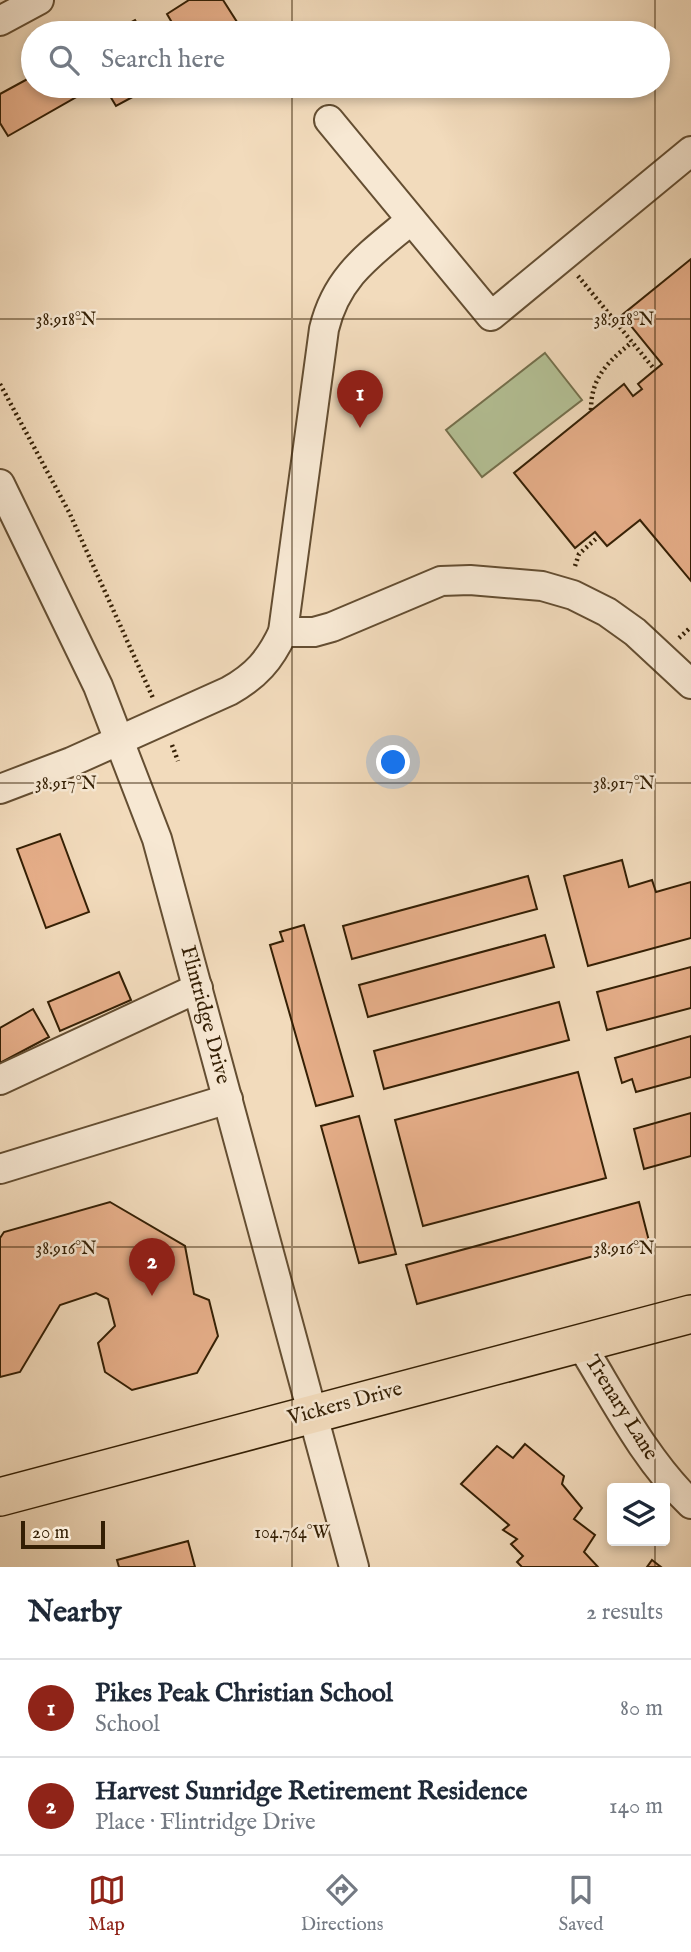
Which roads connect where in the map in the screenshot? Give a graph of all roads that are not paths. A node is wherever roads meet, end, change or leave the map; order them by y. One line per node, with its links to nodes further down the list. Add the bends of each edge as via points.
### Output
1 (39, 0): 2 (street)
2 (0, 21)
3 (330, 120): 5 (street)
4 (691, 151): 5 (street, via 491,316)
5 (411, 220): 7 (street, via 364,260 331,302)
6 (0, 484): 9 (street, Flintridge Drive, via 60,601)
7 (283, 632): 8 (street, via 332,627 441,581 508,581 573,595 607,612); 9 (street, via 268,660 250,679)
8 (691, 684)
9 (120, 741): 10 (street); 11 (street, Flintridge Drive, via 158,839)
10 (0, 789)
11 (198, 988): 12 (street); 13 (street, Flintridge Drive)
12 (0, 1080)
13 (228, 1099): 14 (street); 17 (street, Flintridge Drive)
14 (0, 1169)
15 (691, 1314): 16 (main road, Vickers Drive)
16 (580, 1343): 17 (main road, Vickers Drive); 19 (street, Trenary Lane, via 645,1448)
17 (313, 1411): 18 (main road, Vickers Drive); 20 (street, Flintridge Drive)
18 (0, 1497)
19 (691, 1504)
20 (354, 1567)

